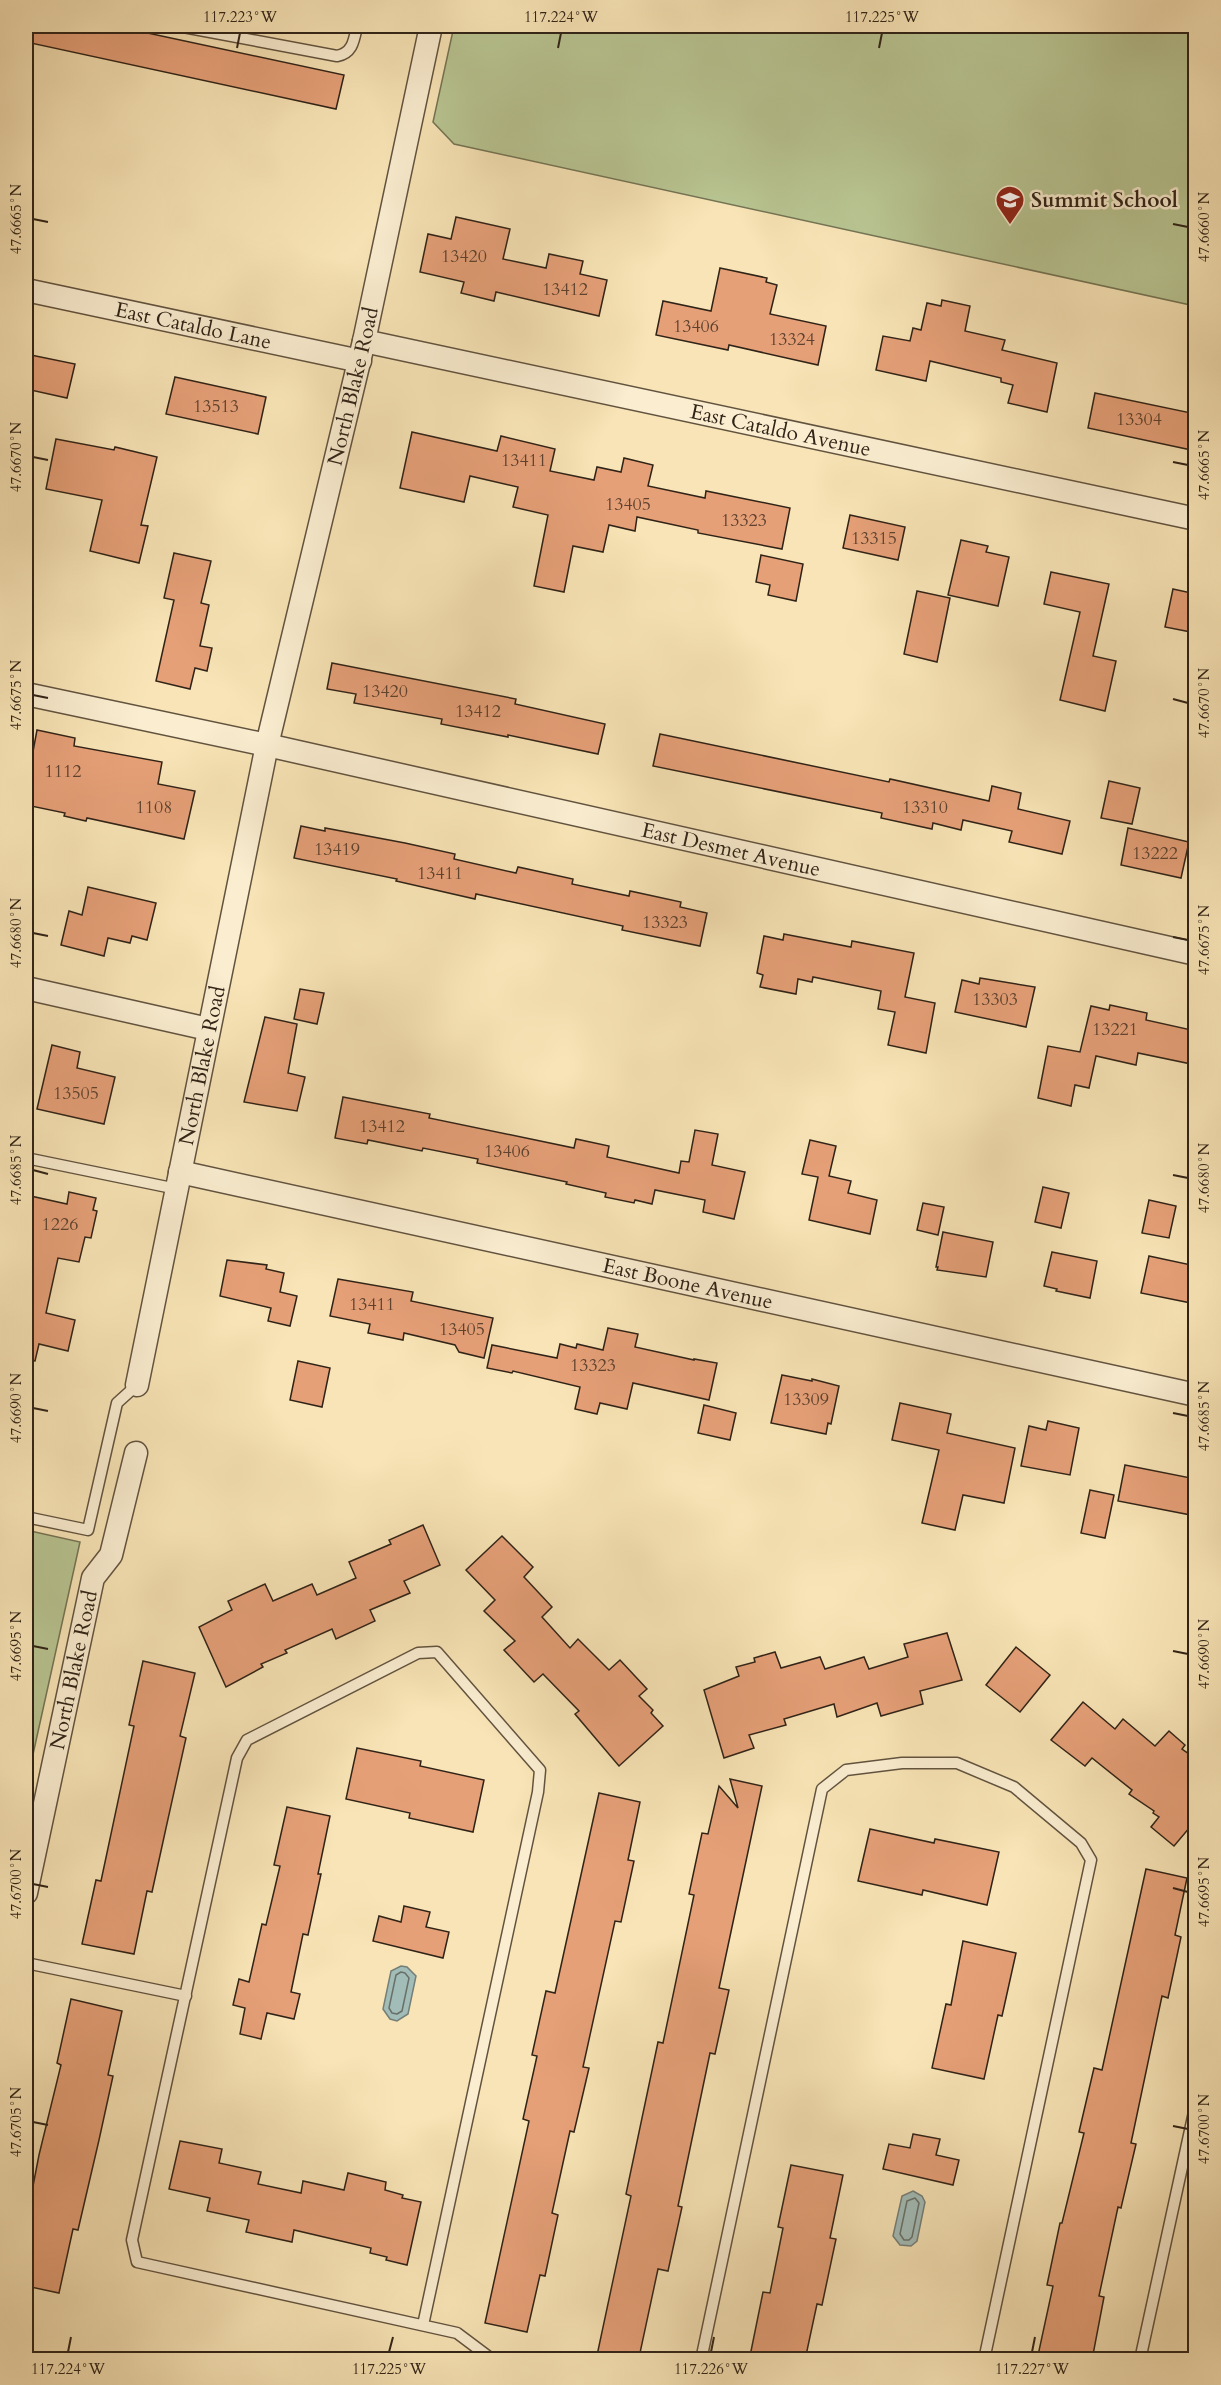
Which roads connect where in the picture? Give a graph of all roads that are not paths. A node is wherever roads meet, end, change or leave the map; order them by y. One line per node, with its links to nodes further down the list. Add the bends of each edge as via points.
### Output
1 (178, 26): 2 (lane, via 337,56 345,55 351,48)
2 (357, 26)
3 (431, 26): 5 (street, North Blake Road)
4 (26, 290): 5 (street, East Cataldo Lane)
5 (362, 351): 6 (street, East Cataldo Avenue); 8 (street, North Blake Road)
6 (1196, 519)
7 (26, 694): 8 (street)
8 (267, 746): 9 (street, East Desmet Avenue); 11 (street, North Blake Road)
9 (1196, 954)
10 (26, 988): 11 (street)
11 (208, 1029): 13 (street, North Blake Road)
12 (26, 1158): 13 (lane)
13 (179, 1180): 14 (street, North Blake Road); 15 (street, East Boone Avenue)
14 (137, 1385): 17 (lane, via 117,1403 88,1530)
15 (1196, 1395)
16 (136, 1452): 18 (street, North Blake Road, via 111,1555 93,1578)
17 (26, 1517)
18 (26, 1893)
19 (26, 1963): 20 (lane)
20 (186, 1996): 22 (lane, via 132,2240 137,2262); 22 (lane, via 237,1758 247,1740 418,1653 437,1652 540,1770)
21 (1196, 2103): 26 (lane)
22 (423, 2325): 23 (lane, via 458,2333)
23 (493, 2360)
24 (701, 2360): 25 (lane, via 822,1789 846,1770 902,1763 957,1763 1014,1787 1081,1843 1090,1860)
25 (984, 2360)
26 (1140, 2360)

